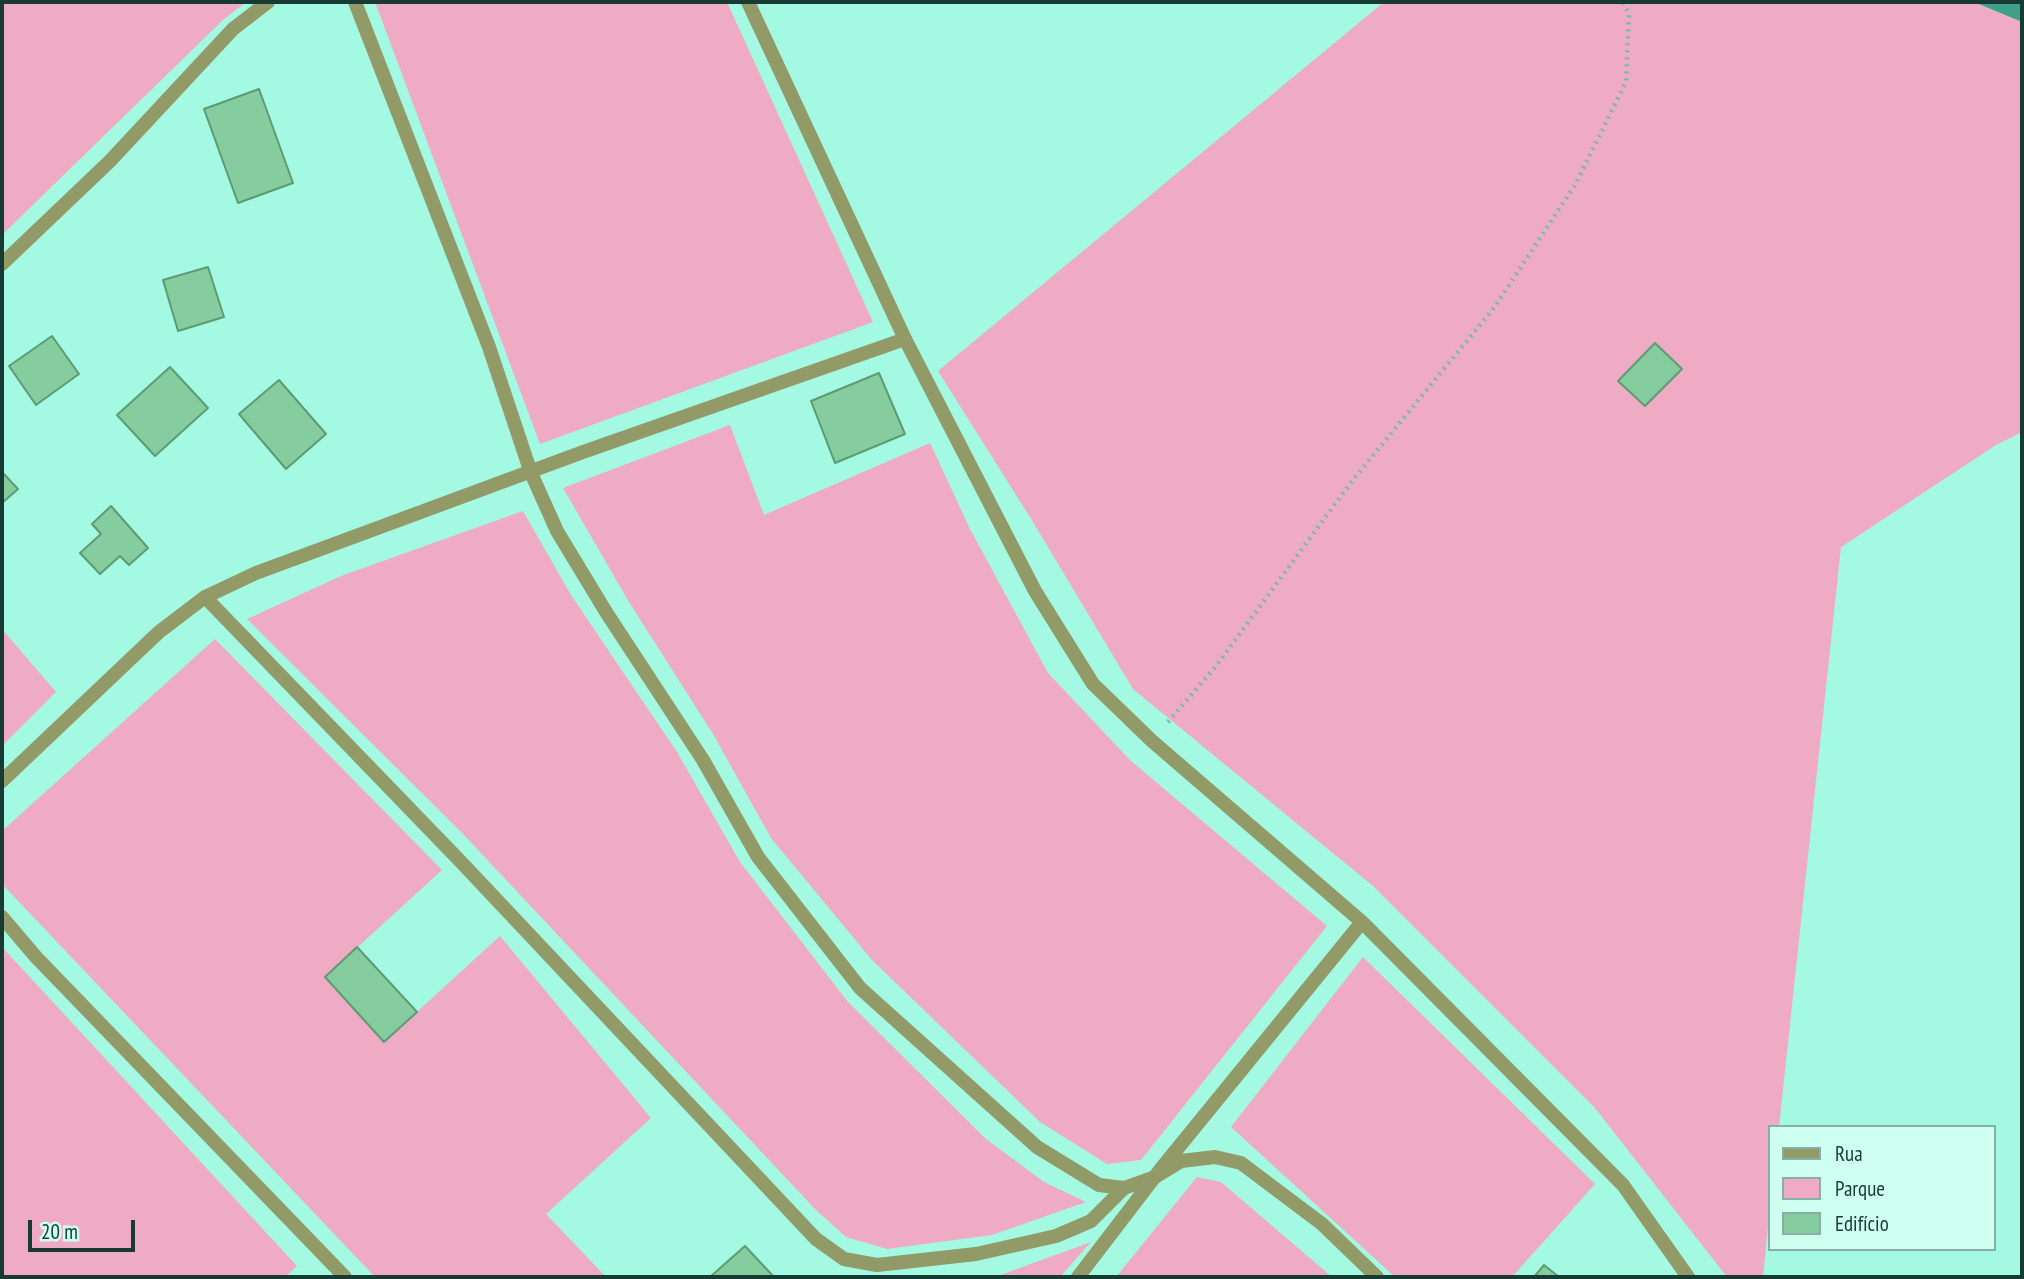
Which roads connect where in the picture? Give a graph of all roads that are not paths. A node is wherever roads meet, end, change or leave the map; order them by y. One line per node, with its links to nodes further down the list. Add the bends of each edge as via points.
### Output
1 (268, 2): 4 (street, via 233,29 110,161)
2 (355, 2): 6 (street, via 489,347)
3 (748, 2): 5 (street)
4 (2, 264)
5 (905, 339): 6 (street); 10 (street, via 1035,591 1093,684 1152,741)
6 (531, 473): 7 (street, via 256,573); 12 (street, via 557,531 703,760 758,857 860,988 1037,1147 1099,1185)
7 (205, 597): 8 (street, via 159,632); 12 (street, via 816,1239 844,1259 877,1265 976,1254 1056,1236 1091,1221)
8 (2, 781)
9 (2, 917): 13 (street)
10 (1362, 922): 11 (street); 16 (street, via 1623,1185)
11 (1155, 1177): 12 (street); 14 (street); 15 (street, via 1181,1161 1215,1157 1241,1163 1322,1224)
12 (1124, 1188)
13 (345, 1277)
14 (1077, 1277)
15 (1377, 1277)
16 (1688, 1277)

